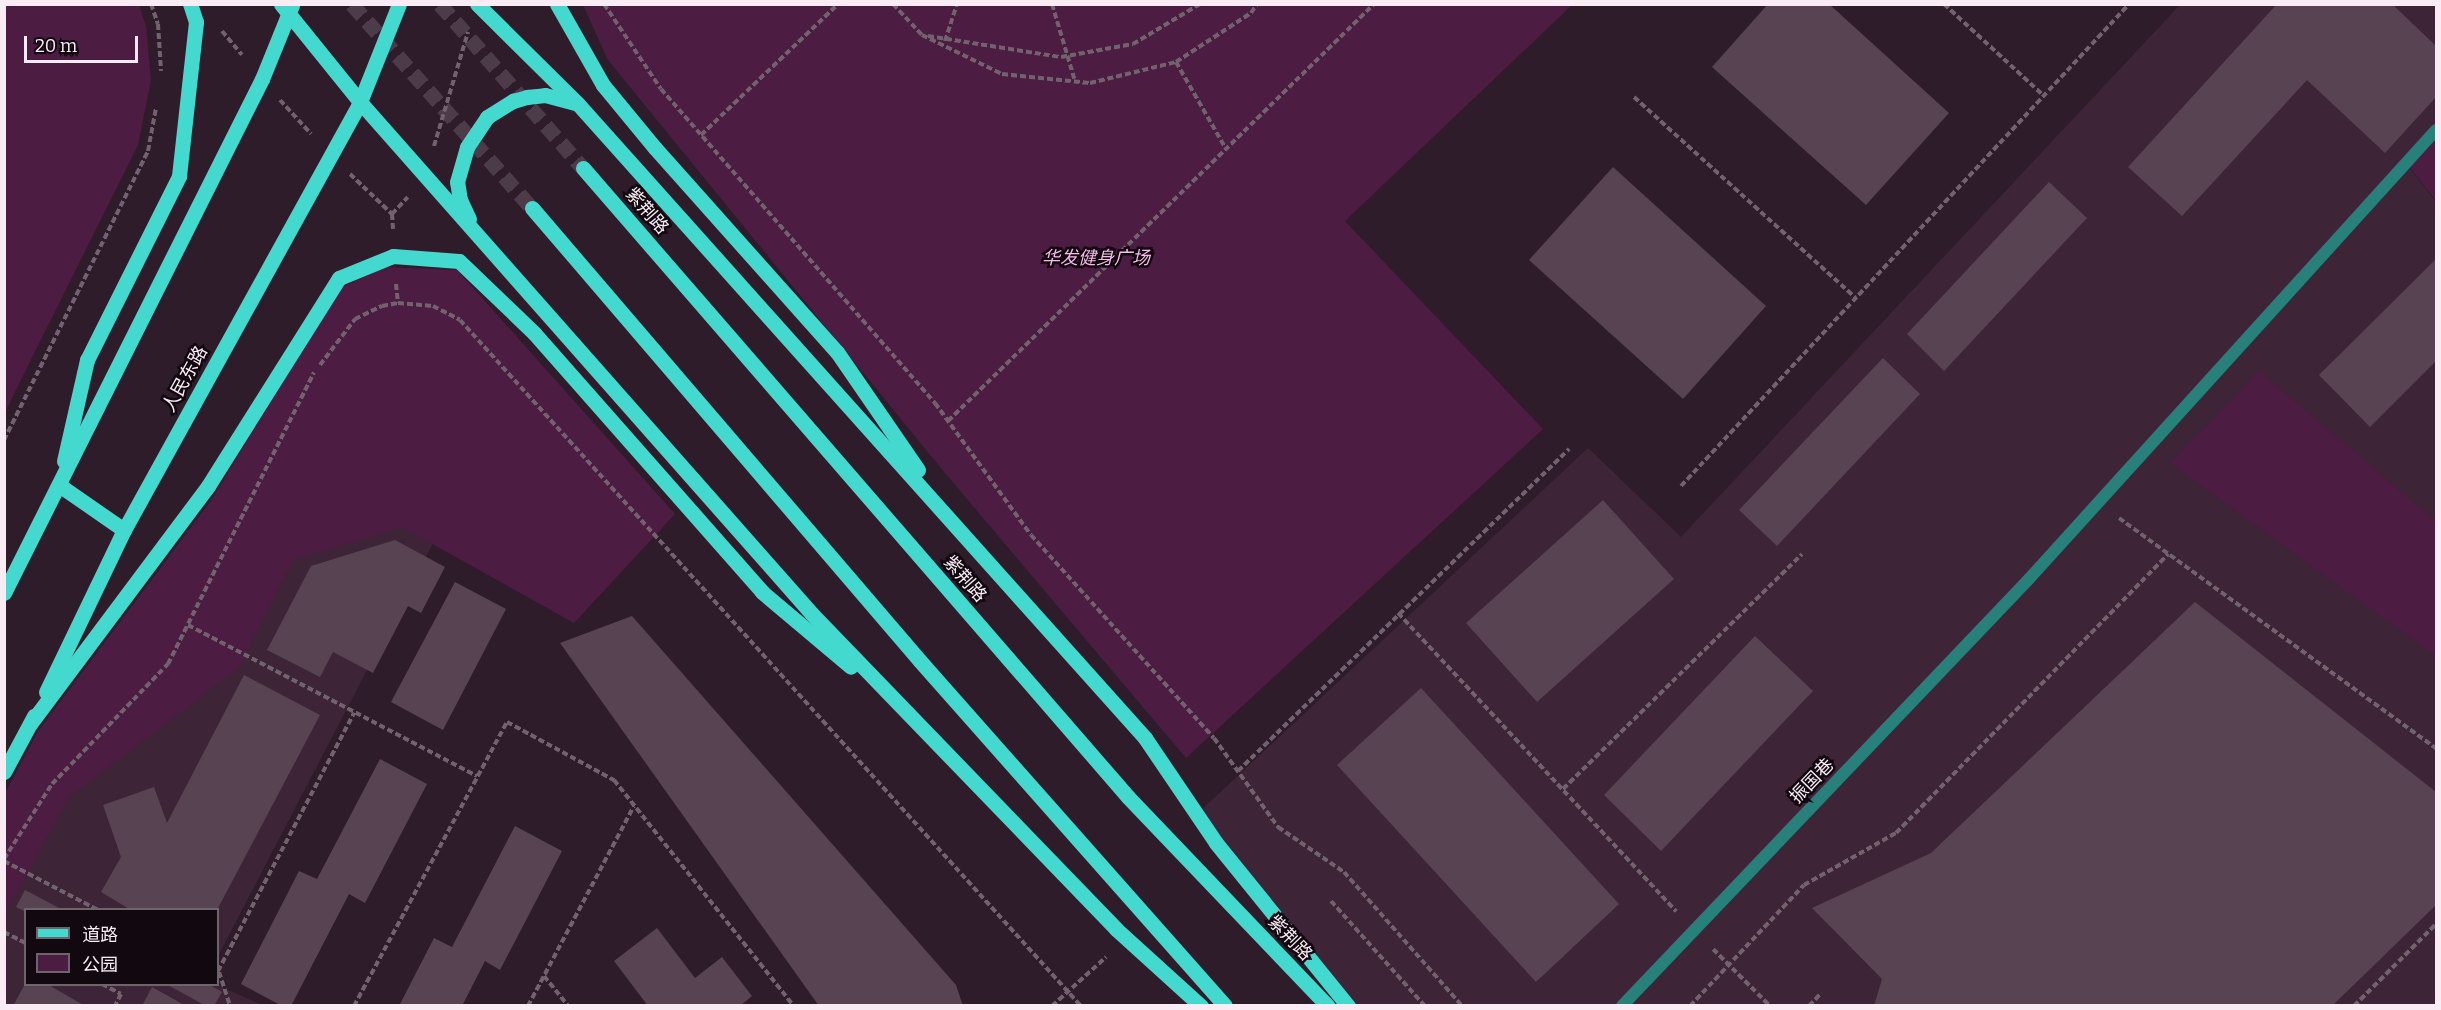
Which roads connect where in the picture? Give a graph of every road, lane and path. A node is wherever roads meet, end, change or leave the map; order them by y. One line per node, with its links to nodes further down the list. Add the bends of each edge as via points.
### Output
1 (151, 4): 23 (path, via 158,24)
2 (190, 4): 39 (main road, via 196,22 179,176 87,360)
3 (399, 4): 26 (main road, 人民东路)
4 (477, 4): 27 (main road)
5 (557, 4): 42 (main road, via 603,85 837,352)
6 (604, 4): 30 (path, via 661,89)
7 (838, 4): 30 (path)
8 (892, 4): 17 (path)
9 (957, 4): 18 (path)
10 (1052, 4): 20 (path)
11 (1200, 4): 20 (path, via 1133,44)
12 (1257, 4): 21 (path, via 1251,13)
13 (1374, 4): 31 (path)
14 (1944, 4): 24 (path)
15 (2129, 4): 24 (path)
16 (287, 7): 26 (main road); 39 (main road, via 262,79)
17 (922, 35): 18 (path); 19 (path)
18 (946, 39): 19 (path); 20 (path)
19 (944, 46): 22 (path, via 1002,74)
20 (1068, 56): 22 (path)
21 (1176, 62): 22 (path, via 1090,83); 31 (path)
22 (1075, 81)
23 (161, 83)
24 (2043, 95): 35 (path)
25 (1634, 97): 35 (path)
26 (360, 102): 34 (main road); 43 (main road, 人民东路)
27 (578, 104): 34 (main road, via 545,95 520,99 498,109 478,128 467,147 457,182 460,200); 42 (main road)
28 (157, 106): 37 (path, via 148,151)
29 (2436, 130): 41 (street, 振国巷)
30 (700, 135): 36 (path)
31 (1226, 149): 36 (path)
32 (583, 168): 83 (main road, 紫荆路, via 1128,797)
33 (532, 208): 82 (main road, via 920,661)
34 (481, 241): 51 (main road, via 812,614)
35 (1856, 298): 40 (path)
36 (948, 421): 53 (path, via 1031,535 1214,738)
37 (4, 440)
38 (1569, 449): 47 (path)
39 (59, 485): 43 (main road); 46 (main road)
40 (1681, 486)
41 (2099, 503): 45 (path); 62 (street, 振国巷)
42 (954, 522): 84 (main road, via 1145,738 1216,843)
43 (124, 530): 50 (main road, 人民东路)
44 (1803, 554): 56 (path)
45 (2169, 554): 52 (path); 66 (path, via 1896,833 1804,885)
46 (4, 593)
47 (1398, 613): 53 (path); 56 (path)
48 (188, 625): 49 (path); 58 (path, via 168,664 52,784); 71 (path, via 314,373 333,345 355,319 382,306 419,304 446,311 460,320)
49 (354, 712): 55 (path); 67 (path)
50 (30, 724): 51 (main road, via 208,486 339,278 393,256 459,261 534,333 762,592); 54 (main road, 人民东路)
51 (918, 724): 64 (main road)
52 (2436, 748)
53 (1238, 771): 86 (path, via 1278,827 1344,872)
54 (4, 772)
55 (477, 776): 57 (path, via 507,722 614,780); 75 (path)
56 (1563, 789): 62 (path)
57 (634, 806): 69 (path); 78 (path)
58 (4, 860): 60 (path)
59 (1331, 901): 85 (path)
60 (96, 908)
61 (2436, 924): 91 (path)
62 (1694, 930): 66 (path); 87 (street, 振国巷)
63 (4, 932): 65 (path)
64 (1127, 938): 71 (path); 81 (main road)
65 (24, 942)
66 (1729, 965): 88 (path); 89 (path)
67 (219, 970)
68 (219, 975): 74 (path)
69 (544, 976): 76 (path); 77 (path)
70 (106, 986): 73 (path, via 121,994)
71 (1068, 991): 79 (path); 80 (path)
72 (1821, 993): 90 (path)
73 (115, 1005)
74 (230, 1005)
75 (354, 1005)
76 (528, 1005)
77 (568, 1005)
78 (794, 1005)
79 (1052, 1005)
80 (1081, 1005)
81 (1201, 1005)
82 (1225, 1005)
83 (1328, 1005)
84 (1348, 1005)
85 (1425, 1005)
86 (1462, 1005)
87 (1622, 1005)
88 (1690, 1005)
89 (1770, 1005)
90 (1809, 1005)
91 (2354, 1005)

